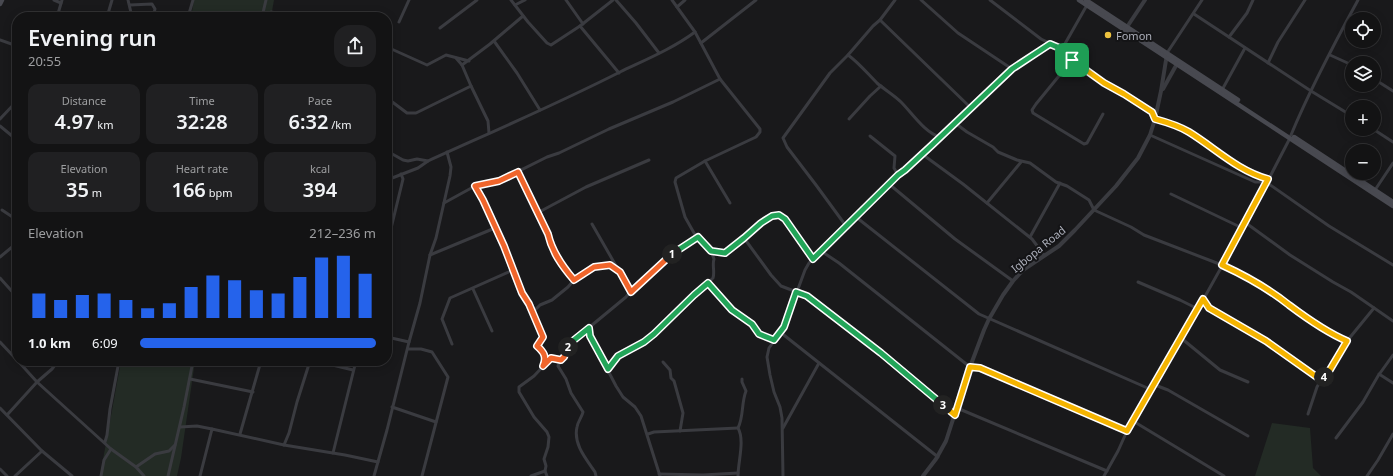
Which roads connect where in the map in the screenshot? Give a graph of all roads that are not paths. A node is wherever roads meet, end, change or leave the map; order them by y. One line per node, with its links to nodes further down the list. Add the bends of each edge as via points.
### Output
1 (2, 0): 27 (main road)
2 (54, 0): 24 (street)
3 (112, 0): 32 (street)
4 (128, 0): 28 (street)
5 (193, 0): 35 (street)
6 (409, 0): 41 (street)
7 (476, 0): 44 (street)
8 (511, 0): 29 (street)
9 (525, 0): 29 (street)
10 (566, 0): 42 (street)
11 (614, 0): 42 (street); 55 (street)
12 (672, 0): 30 (street)
13 (685, 0): 30 (street)
14 (756, 0): 49 (street)
15 (895, 0): 40 (street)
16 (922, 0): 66 (street, via 958,33)
17 (990, 0): 51 (street)
18 (1079, 0): 26 (main road)
19 (1145, 0): 43 (street)
20 (1202, 0): 38 (street)
21 (1253, 0): 46 (street)
22 (1305, 0): 64 (street, via 1278,42)
23 (1358, 0): 58 (street)
24 (62, 2): 31 (street)
25 (266, 2): 36 (street); 37 (street)
26 (1086, 2): 43 (main road); 53 (street); 57 (main road)
27 (0, 4)
28 (130, 5): 33 (street); 34 (street, via 152,4)
29 (515, 5): 39 (street)
30 (677, 7): 45 (street)
31 (59, 12)
32 (108, 12)
33 (131, 12)
34 (154, 12)
35 (189, 12)
36 (263, 12)
37 (271, 12)
38 (1194, 14): 46 (street); 57 (street)
39 (523, 16): 42 (street, via 551,45); 48 (street)
40 (880, 20): 56 (street); 78 (street)
41 (400, 22)
42 (582, 25): 67 (street)
43 (1127, 27): 57 (main road)
44 (440, 28)
45 (695, 32): 49 (street); 55 (street)
46 (1230, 37): 52 (street)
47 (0, 40): 50 (street)
48 (494, 41): 61 (street); 79 (street)
49 (701, 43): 68 (street)
50 (12, 44)
51 (1050, 44): 53 (street); 66 (street)
52 (1245, 48): 64 (street); 72 (street)
53 (1062, 49): 60 (street)
54 (392, 50): 59 (street, via 427,65 446,54)
55 (659, 53): 67 (street)
56 (848, 55): 71 (street); 126 (street, via 830,73 783,138)
57 (1166, 55): 63 (main road); 73 (street, Igbopa Road)
58 (1330, 55): 62 (street); 74 (street)
59 (456, 58): 61 (street); 65 (street)
60 (1072, 60): 81 (street, via 1036,104 1033,113 1084,144); 84 (street, via 1152,112)
61 (469, 61): 65 (street)
62 (1345, 62)
63 (1178, 63): 72 (main road); 73 (street); 93 (main road)
64 (1268, 63): 74 (street)
65 (462, 65): 70 (street)
66 (1012, 69): 78 (street)
67 (619, 73): 79 (street)
68 (720, 79): 100 (street, via 760,128 760,132 756,137); 103 (street)
69 (1381, 83): 75 (street)
70 (470, 86): 76 (street, via 416,113 407,113); 87 (street, via 488,121)
71 (881, 86): 83 (street); 92 (street, via 898,98 934,135)
72 (1222, 90): 93 (main road)
73 (1161, 91): 84 (street, Igbopa Road)
74 (1312, 91): 80 (street); 93 (street)
75 (1393, 91)
76 (392, 102)
77 (12, 106): 82 (street)
78 (971, 108): 85 (street)
79 (540, 110): 87 (street)
80 (1345, 112)
81 (1103, 114)
82 (0, 119)
83 (849, 119)
84 (1155, 119): 89 (street, Igbopa Road); 107 (street, via 1188,131 1244,169)
85 (955, 123): 92 (street); 101 (street, via 998,152)
86 (0, 126): 90 (street)
87 (489, 133): 95 (street)
88 (1381, 134): 94 (street)
89 (1150, 135): 107 (street, via 1255,182); 119 (street, Igbopa Road, via 1132,167)
90 (12, 136)
91 (870, 136): 105 (street, via 895,156 894,168)
92 (940, 137): 97 (street)
93 (1290, 137): 107 (street); 111 (main road); 117 (main road)
94 (1393, 142)
95 (447, 152): 99 (street); 114 (street, via 451,170)
96 (392, 154): 99 (street, via 408,161)
97 (922, 154): 105 (street); 116 (street)
98 (649, 160): 120 (street, via 586,187)
99 (428, 161): 104 (street)
100 (706, 161): 115 (street); 128 (street, via 675,180 685,217)
101 (1021, 162): 108 (street, via 1030,163); 116 (street)
102 (1393, 163): 111 (street)
103 (518, 172): 110 (street, via 499,181); 120 (street)
104 (401, 174): 106 (street); 124 (street, via 403,179)
105 (898, 175): 109 (street)
106 (392, 178)
107 (1267, 180): 123 (street); 139 (street, via 1329,226)
108 (1060, 183): 119 (street, via 1089,200); 129 (street)
109 (889, 184): 121 (street); 146 (street, via 955,239)
110 (475, 186): 114 (street); 127 (street)
111 (1374, 190): 113 (main road)
112 (1171, 194): 123 (street, via 1238,226 1241,227)
113 (1393, 202)
114 (444, 203): 134 (street)
115 (730, 203)
116 (987, 203): 129 (street)
117 (1393, 206)
118 (2, 210): 122 (street)
119 (1094, 210): 135 (street, Igbopa Road, via 1059,246); 140 (street, via 1144,236)
120 (538, 213): 145 (street, via 558,261)
121 (856, 216): 126 (street); 157 (street, via 979,314)
122 (12, 217)
123 (1246, 222): 140 (street); 154 (street, via 1290,255)
124 (392, 224)
125 (592, 224): 143 (street)
126 (846, 226): 133 (street)
127 (495, 228): 134 (street); 142 (street)
128 (698, 237): 132 (street); 151 (street, via 670,255)
129 (1030, 237): 135 (street)
130 (744, 238): 132 (street, via 725,253); 138 (street, via 761,223 774,215 779,215 785,219); 152 (street, via 781,286)
131 (12, 247): 136 (street)
132 (711, 251): 148 (street, via 714,257 714,274)
133 (821, 251): 138 (street); 184 (street)
134 (430, 256): 167 (street)
135 (1044, 256): 146 (street, Igbopa Road)
136 (0, 257)
137 (1393, 258): 139 (street)
138 (813, 259): 152 (street, via 805,270)
139 (1390, 263): 141 (street)
140 (1222, 265): 153 (street); 165 (street, via 1242,274 1300,314)
141 (1393, 265)
142 (513, 270): 149 (street); 156 (street)
143 (620, 272): 145 (street, via 610,265 594,267); 151 (street)
144 (0, 278): 150 (street)
145 (574, 280): 156 (street, via 552,300 540,305)
146 (1012, 281): 157 (street, Igbopa Road)
147 (1138, 282): 155 (street)
148 (708, 283): 164 (street, via 732,310 752,324 759,334); 185 (street, via 654,334 618,356)
149 (473, 289): 160 (street); 168 (street, via 450,298 442,319)
150 (12, 291)
151 (631, 292): 159 (street)
152 (796, 292): 161 (street, via 789,315); 202 (street, via 807,296 875,348)
153 (1203, 299): 155 (street); 190 (street, via 1209,308 1266,341)
154 (1374, 308): 158 (street); 165 (street)
155 (1198, 309): 163 (street)
156 (533, 312): 183 (street, via 543,334 537,346 543,351 546,359)
157 (989, 319): 184 (street, Igbopa Road); 195 (street)
158 (1393, 321)
159 (589, 328): 172 (street, via 570,345); 185 (street, via 590,336)
160 (492, 331)
161 (780, 332): 164 (street); 174 (street)
162 (392, 338): 167 (street)
163 (1181, 338): 192 (street, via 1220,370); 194 (street)
164 (774, 340): 208 (street, via 767,357 774,392 780,406)
165 (1347, 341): 190 (street)
166 (0, 342): 170 (street)
167 (409, 342): 169 (street)
168 (452, 344)
169 (408, 349): 197 (street); 204 (street, via 432,352 448,377)
170 (12, 355)
171 (1393, 355): 187 (street)
172 (561, 360): 183 (street, via 551,358); 241 (street, via 558,366 583,412 577,427 578,444)
173 (664, 362): 209 (street, via 670,370 683,413)
174 (819, 363): 208 (street); 222 (street)
175 (22, 366): 191 (street)
176 (54, 366): 191 (street)
177 (118, 366): 216 (street)
178 (192, 366): 189 (street)
179 (260, 366): 196 (street)
180 (308, 366): 218 (street)
181 (337, 366): 186 (street)
182 (354, 366): 186 (street)
183 (543, 366): 226 (street, via 518,389 549,437 544,459)
184 (970, 367): 199 (street, Igbopa Road); 210 (street, via 980,368)
185 (608, 369): 212 (street, via 620,391 638,411)
186 (353, 370): 221 (street)
187 (1379, 374): 193 (street); 215 (street, via 1360,406)
188 (742, 379): 207 (street, via 746,391)
189 (190, 380): 196 (street); 205 (street)
190 (1321, 380): 200 (street)
191 (37, 382): 201 (street); 216 (street)
192 (1248, 382)
193 (1393, 383)
194 (1155, 385): 195 (street); 214 (street)
195 (1152, 390): 203 (street)
196 (253, 392): 211 (street)
197 (392, 407): 204 (street); 223 (street)
198 (0, 408): 201 (street)
199 (957, 408): 202 (street, Igbopa Road); 227 (street)
200 (1308, 414)
201 (7, 415): 220 (street)
202 (955, 415): 222 (street, Igbopa Road)
203 (1133, 421): 210 (street); 245 (street)
204 (436, 422): 238 (street)
205 (180, 427): 206 (street); 217 (street)
206 (212, 428): 211 (street); 236 (street)
207 (738, 428): 209 (street); 229 (street, via 741,452)
208 (783, 429): 242 (street)
209 (680, 431): 212 (street)
210 (1127, 431): 227 (street)
211 (240, 434): 218 (street)
212 (648, 434): 228 (street)
213 (1393, 434): 246 (street)
214 (1248, 436)
215 (1336, 438)
216 (105, 442): 219 (street)
217 (176, 445): 224 (street, via 169,451 155,454); 235 (street)
218 (284, 445): 221 (street)
219 (111, 449): 224 (street); 233 (street, via 104,460)
220 (42, 451): 231 (street); 232 (street)
221 (333, 453): 223 (street)
222 (938, 457): 243 (street, Igbopa Road)
223 (378, 462): 237 (street)
224 (136, 467): 234 (street)
225 (0, 469): 230 (street)
226 (545, 471): 239 (street); 240 (street)
227 (1108, 471): 244 (street)
228 (659, 475): 229 (street)
229 (738, 475)
230 (7, 476)
231 (16, 476)
232 (72, 476)
233 (101, 476)
234 (144, 476)
235 (168, 476)
236 (200, 476)
237 (374, 476)
238 (422, 476)
239 (531, 476)
240 (547, 476)
241 (596, 476)
242 (783, 476)
243 (923, 476)
244 (1104, 476)
245 (1224, 476)
246 (1367, 476)

